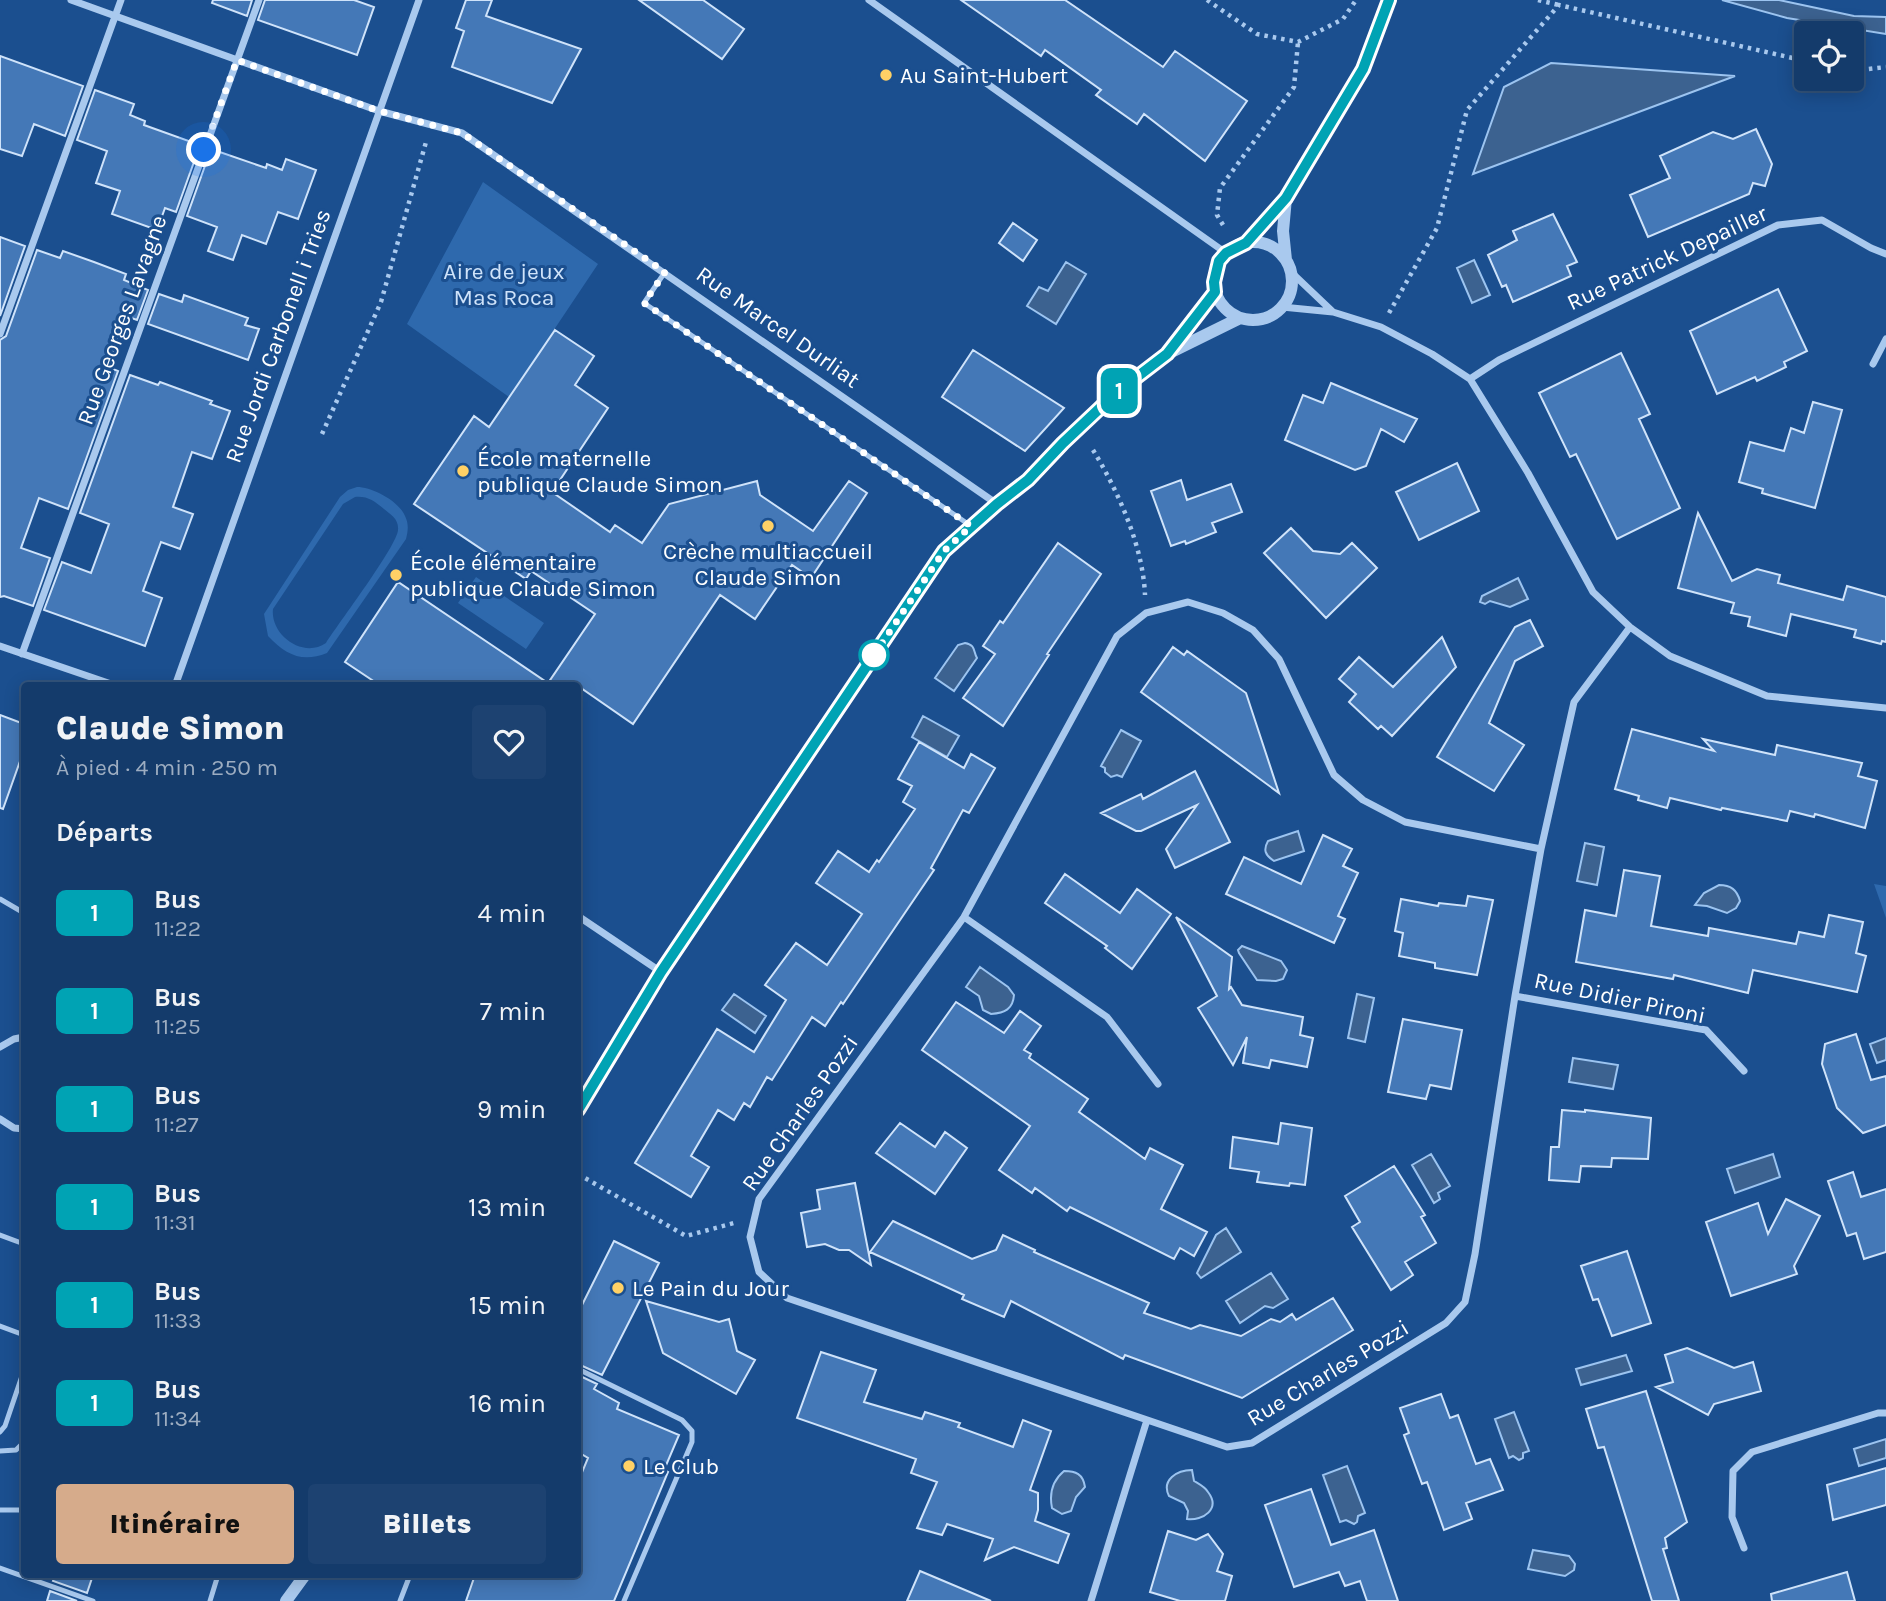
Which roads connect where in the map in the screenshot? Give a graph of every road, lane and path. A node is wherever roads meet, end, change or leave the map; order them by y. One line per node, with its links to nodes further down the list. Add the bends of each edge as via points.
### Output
1 (71, 0): 11 (street, Rue Marcel Durliat)
2 (121, 0): 11 (street)
3 (259, 0): 14 (street, Rue Georges Lavagne)
4 (419, 0): 17 (street, Rue Jordi Carbonell i Tries)
5 (869, 0): 20 (street)
6 (1207, 0): 12 (path, via 1257,34)
7 (1356, 0): 12 (path, via 1343,19)
8 (1389, 0): 19 (street, via 1363,69)
9 (1538, 0): 10 (path)
10 (1559, 5): 13 (path); 28 (path, via 1467,110 1437,228)
11 (115, 16): 14 (street, Rue Marcel Durliat); 29 (street)
12 (1298, 42): 20 (path, via 1294,87 1220,188 1217,215)
13 (1794, 58)
14 (237, 60): 17 (street, Rue Marcel Durliat); 41 (street, Rue Georges Lavagne)
15 (1886, 67): 16 (path)
16 (1864, 70)
17 (379, 111): 18 (street, Rue Marcel Durliat); 43 (street, Rue Jordi Carbonell i Tries)
18 (432, 125): 23 (street, Rue Marcel Durliat, via 462,133); 34 (path, via 381,302)
19 (1286, 198): 20 (street); 22 (street, via 1283,231)
20 (1236, 248): 22 (street, via 1257,242 1269,245); 24 (street, via 1215,271)
21 (1886, 254): 33 (street, Rue Patrick Depailler, via 1822,220 1778,225 1499,360)
22 (1288, 266): 25 (street, via 1292,284); 26 (street)
23 (665, 272): 36 (street, Rue Marcel Durliat); 37 (lane, via 644,303)
24 (1215, 292): 27 (street, via 1229,312); 31 (street)
25 (1282, 307): 26 (street); 27 (street, via 1263,319)
26 (1333, 312): 28 (street)
27 (1240, 318): 31 (street)
28 (1381, 327): 33 (street)
29 (0, 334)
30 (1886, 339): 32 (street)
31 (1167, 354): 36 (street, via 1116,393 1028,480)
32 (1873, 364)
33 (1470, 379): 39 (street, via 1528,473 1592,592)
34 (322, 434)
35 (1093, 450): 38 (path, via 1112,481 1144,569)
36 (997, 504): 37 (street)
37 (971, 526): 50 (street, via 944,551)
38 (1146, 613): 45 (street, Rue Charles Pozzi, via 1188,602 1223,613 1253,630 1279,659 1334,775 1363,800 1405,822); 48 (street, Rue Charles Pozzi, via 1117,636)
39 (1630, 627): 44 (street, via 1670,656 1767,696); 45 (street, Rue Charles Pozzi, via 1574,702)
40 (0, 646): 41 (street)
41 (22, 653): 42 (street)
42 (105, 682)
43 (176, 682)
44 (1886, 708)
45 (1541, 849): 51 (street, Rue Charles Pozzi)
46 (0, 899): 47 (lane)
47 (21, 911)
48 (964, 917): 55 (street, via 1107,1017); 60 (street, Rue Charles Pozzi, via 759,1199)
49 (581, 918): 50 (street)
50 (661, 972): 56 (street)
51 (1515, 996): 54 (street, Rue Didier Pironi, via 1706,1030); 68 (street, Rue Charles Pozzi, via 1465,1302 1446,1323 1252,1443 1227,1447)
52 (21, 1038): 53 (street)
53 (0, 1047)
54 (1744, 1071)
55 (1158, 1084)
56 (581, 1105)
57 (0, 1119): 58 (street)
58 (21, 1129)
59 (581, 1176): 60 (path, via 685,1236)
60 (755, 1217): 68 (street, Rue Charles Pozzi, via 750,1237 759,1272 787,1298)
61 (0, 1235): 62 (lane)
62 (21, 1243)
63 (0, 1326): 64 (lane)
64 (21, 1334)
65 (581, 1370): 85 (lane, via 682,1420 692,1431 692,1443)
66 (21, 1379): 69 (lane)
67 (1886, 1413): 74 (street, via 1752,1451 1733,1471 1732,1517)
68 (1147, 1420): 86 (street)
69 (0, 1432)
70 (21, 1445): 71 (lane)
71 (0, 1451)
72 (0, 1510): 73 (lane)
73 (21, 1510)
74 (1744, 1548)
75 (0, 1568): 76 (lane)
76 (21, 1575)
77 (28, 1578): 81 (lane)
78 (217, 1578): 82 (lane)
79 (303, 1578): 83 (street)
80 (409, 1578): 84 (lane)
81 (93, 1601)
82 (210, 1601)
83 (286, 1601)
84 (400, 1601)
85 (624, 1601)
86 (1091, 1601)

